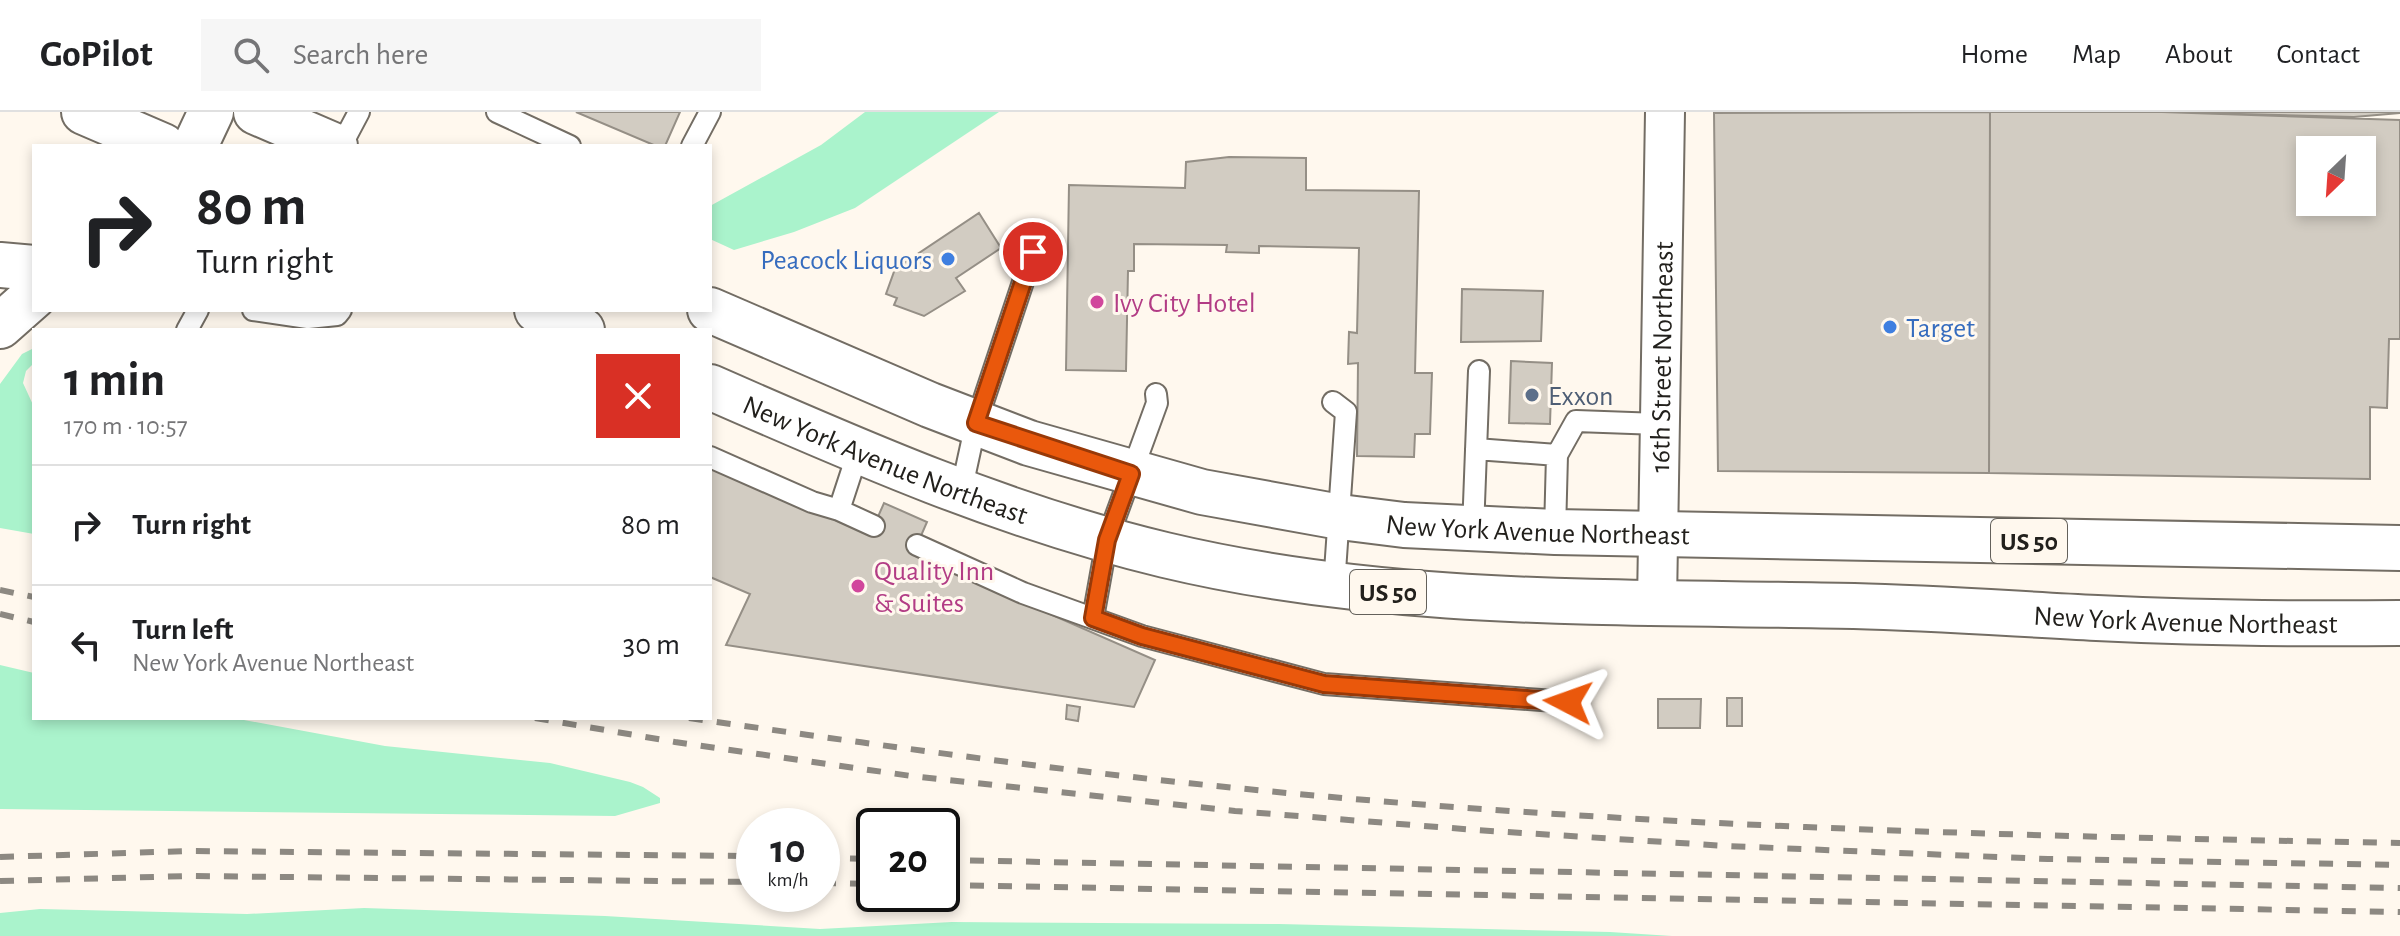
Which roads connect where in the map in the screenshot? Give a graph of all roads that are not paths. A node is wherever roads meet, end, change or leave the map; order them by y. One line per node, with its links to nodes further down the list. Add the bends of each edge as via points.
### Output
1 (84, 112): 9 (main road)
2 (211, 112): 10 (main road)
3 (256, 112): 11 (main road)
4 (359, 112): 12 (lane)
5 (497, 112): 8 (lane)
6 (710, 112): 14 (lane)
7 (1665, 112): 30 (street, 16th Street Northeast)
8 (526, 137): 13 (lane)
9 (158, 144)
10 (196, 144)
11 (333, 144)
12 (339, 144)
13 (560, 144)
14 (693, 144)
15 (1033, 252): 29 (lane)
16 (0, 265): 17 (main road)
17 (32, 268)
18 (32, 298): 23 (main road)
19 (712, 311): 29 (main road, New York Avenue Northeast / US 50)
20 (267, 312): 21 (lane, via 308,318)
21 (339, 312)
22 (542, 312): 24 (main road)
23 (0, 326)
24 (578, 328)
25 (1479, 371): 31 (lane)
26 (712, 388): 32 (main road, New York Avenue Northeast / US 50)
27 (1156, 394): 35 (lane)
28 (1333, 402): 38 (lane, via 1346,412)
29 (976, 423): 35 (main road, New York Avenue Northeast / US 50); 36 (lane)
30 (1659, 424): 33 (lane, via 1576,421); 42 (street, 16th Street Northeast)
31 (1476, 449): 33 (lane); 40 (lane)
32 (858, 452): 36 (main road, New York Avenue Northeast / US 50); 37 (lane)
33 (1557, 455): 41 (lane)
34 (712, 458): 37 (lane)
35 (1131, 474): 38 (main road, New York Avenue Northeast / US 50); 43 (lane)
36 (961, 492): 43 (main road, New York Avenue Northeast / US 50)
37 (839, 510): 39 (lane)
38 (1340, 517): 40 (main road, New York Avenue Northeast / US 50); 46 (lane)
39 (874, 526)
40 (1473, 530): 41 (main road, New York Avenue Northeast / US 50)
41 (1555, 532): 42 (main road, New York Avenue Northeast / US 50)
42 (1657, 534): 45 (main road, New York Avenue Northeast / US 50); 47 (street, 16th Street Northeast)
43 (1107, 540): 46 (main road, New York Avenue Northeast / US 50); 48 (lane)
44 (917, 545): 48 (lane)
45 (2400, 548)
46 (1334, 586): 47 (main road, New York Avenue Northeast / US 50, via 1435,596)
47 (1657, 603): 49 (main road, New York Avenue Northeast / US 50)
48 (1093, 618): 50 (lane, via 1324,684)
49 (2400, 623)
50 (1568, 702)

